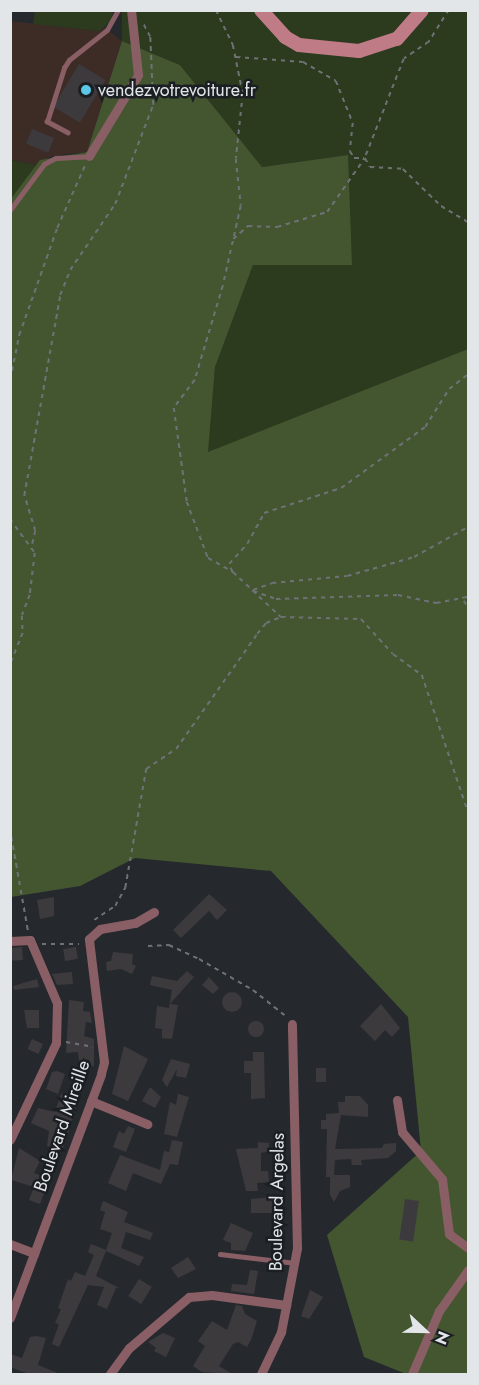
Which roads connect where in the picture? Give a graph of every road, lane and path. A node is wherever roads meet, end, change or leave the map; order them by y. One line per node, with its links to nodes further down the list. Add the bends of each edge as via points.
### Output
1 (118, 10): 8 (lane, via 107,30 77,52 64,68 47,122)
2 (216, 10): 7 (path)
3 (261, 10): 4 (main road, via 285,37 299,45 359,51 397,39)
4 (422, 10)
5 (449, 10): 10 (path, via 429,42 404,59)
6 (133, 14): 9 (street, via 138,75); 18 (path, via 150,37 153,105 115,204 70,270 60,295 24,496 35,531)
7 (236, 57): 10 (path, via 303,62 336,81 353,123 350,151 354,158); 13 (path, via 243,93 236,159 241,206)
8 (68, 134)
9 (89, 156): 11 (lane, via 56,158 44,164); 15 (path, via 53,238 20,335)
10 (365, 158): 12 (path, via 370,167 403,169 441,206); 13 (path, via 327,212 277,227 248,226)
11 (10, 210)
12 (468, 222)
13 (233, 239): 19 (path, via 195,380 174,408 187,502 208,558)
14 (468, 374): 19 (path, via 449,389 425,427 379,463 358,472 341,488 264,513 247,544 230,564)
15 (10, 380)
16 (10, 519): 18 (path)
17 (468, 527): 20 (path, via 414,557 347,576 272,583)
18 (32, 544): 25 (path, via 35,553 30,595 22,616 23,633)
19 (232, 572): 20 (path)
20 (252, 591): 22 (path, via 276,599 398,595 436,603); 24 (path)
21 (468, 597): 22 (path)
22 (464, 600): 23 (path)
23 (468, 607)
24 (281, 617): 26 (path, via 361,619 393,654 422,675); 29 (path, via 266,623 256,634 176,749 146,769 125,888 106,915 96,916)
25 (10, 665)
26 (468, 812)
27 (10, 828): 30 (path)
28 (154, 912): 29 (street, via 135,923)
29 (92, 933): 32 (street, Boulevard Mireille)
30 (30, 940): 31 (street); 32 (path, via 40,944); 35 (street, via 57,1003)
31 (10, 941)
32 (89, 944): 36 (street, Boulevard Mireille)
33 (148, 945): 34 (path, via 169,945 199,959 253,990)
34 (292, 1024): 45 (street, Boulevard Argelas)
35 (56, 1043): 36 (path, via 80,1041); 40 (street)
36 (101, 1050): 38 (street, Boulevard Mireille, via 103,1068)
37 (397, 1100): 42 (street, via 402,1132 442,1179 449,1234)
38 (91, 1101): 39 (street); 43 (street, Boulevard Mireille)
39 (147, 1124)
40 (10, 1140)
41 (10, 1244): 43 (street)
42 (468, 1248)
43 (34, 1253): 48 (street, Boulevard Mireille)
44 (220, 1254): 45 (lane)
45 (295, 1263): 47 (street, Boulevard Argelas)
46 (468, 1270): 51 (street, via 439,1311)
47 (286, 1305): 49 (street, Boulevard Argelas); 50 (street, via 212,1295 189,1297 129,1348)
48 (10, 1318)
49 (264, 1373)
50 (110, 1374)
51 (412, 1374)

